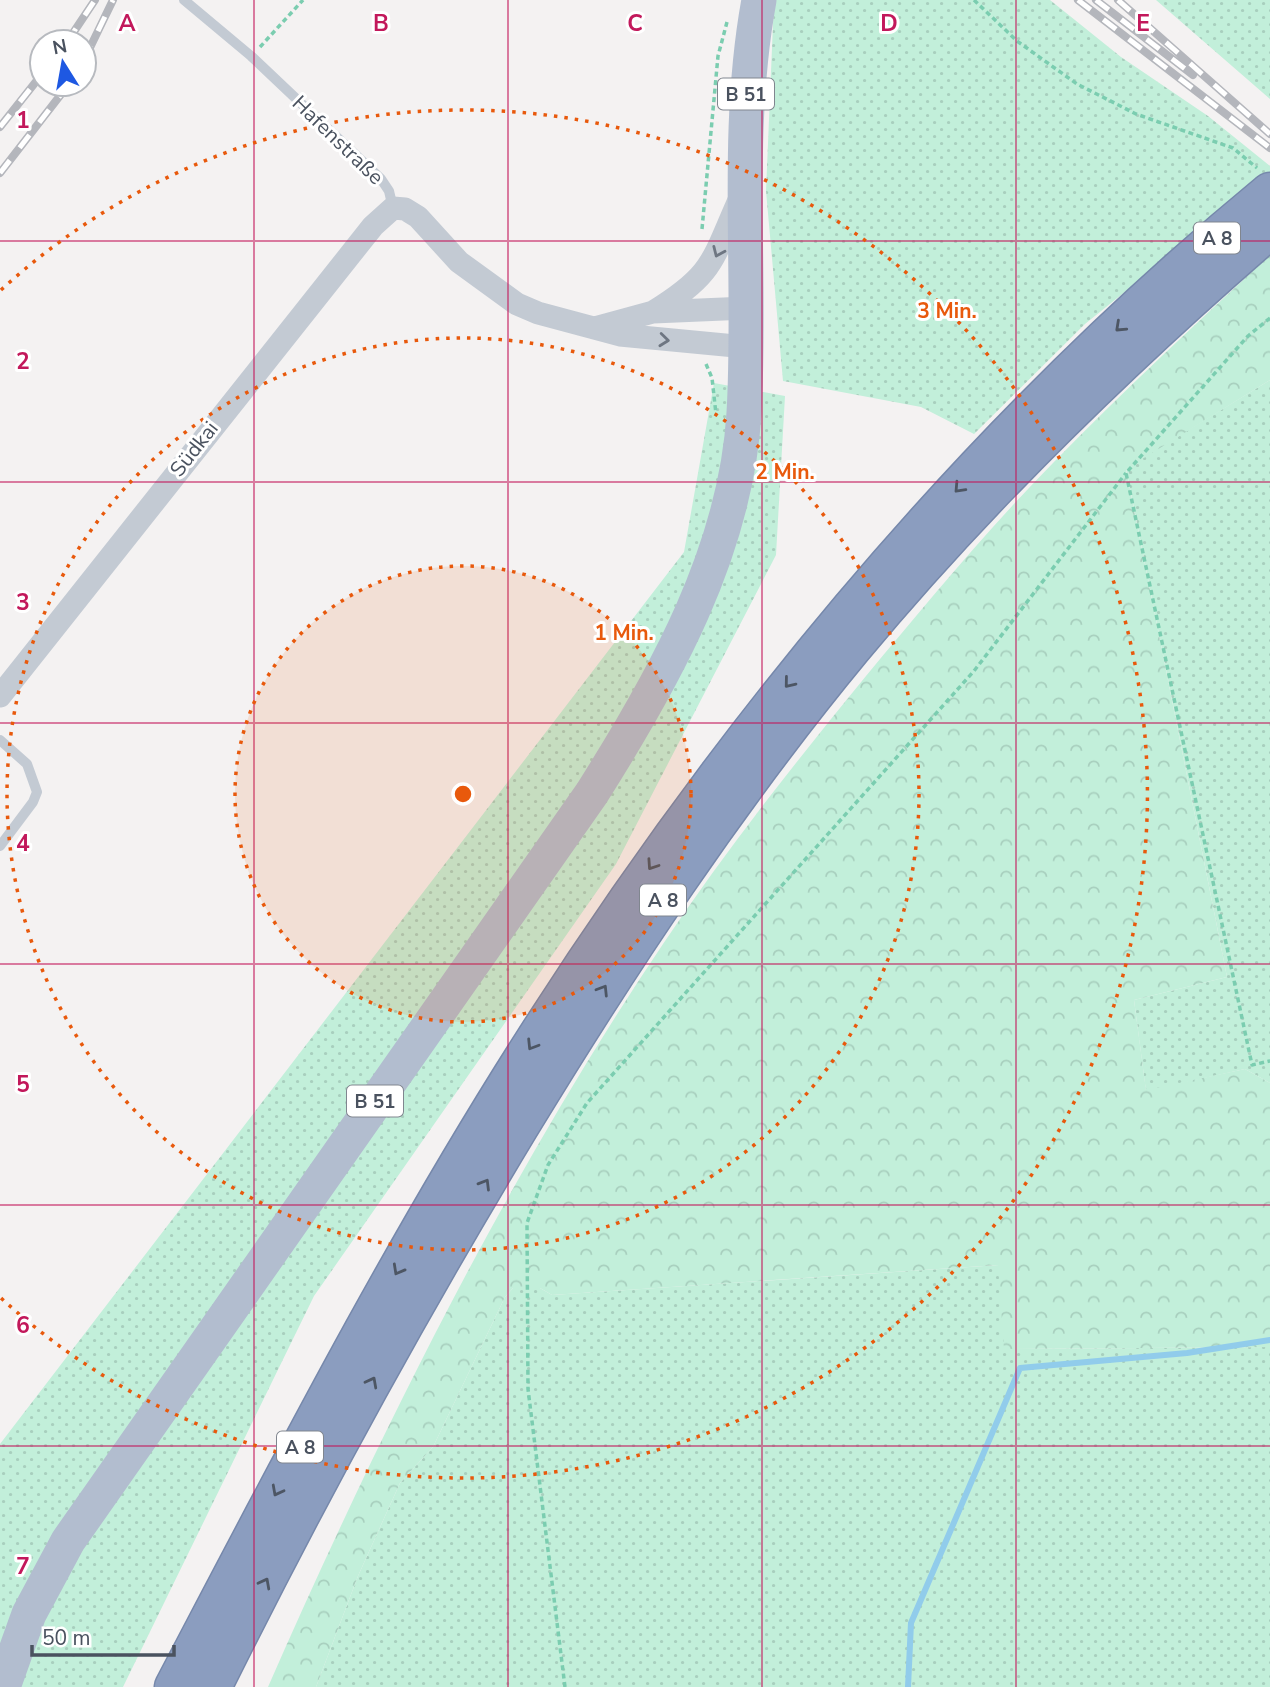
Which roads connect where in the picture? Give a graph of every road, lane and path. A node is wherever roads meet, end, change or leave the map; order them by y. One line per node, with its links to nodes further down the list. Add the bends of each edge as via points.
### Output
1 (184, 0): 5 (lane, Hafenstraße)
2 (303, 0): 5 (path)
3 (974, 0): 7 (path, via 1017,41 1077,84 1136,114 1233,148)
4 (745, 6): 6 (main road, B 51); 9 (path, via 718,56)
5 (251, 56): 8 (lane, Hafenstraße, via 381,179)
6 (744, 189): 10 (main road, B 51); 11 (street, Hafenstraße, one-way to 11, via 711,265 678,297)
7 (1266, 197): 23 (highway, A 8, one-way to 23, via 1069,375 914,536 831,630 663,849 533,1043 431,1211); 24 (highway, A 8, one-way to 7, via 417,1298 562,1056 684,869 852,647 1088,394 1179,308)
8 (393, 208): 13 (street, Hafenstraße, via 405,209 418,218 459,262 517,304 564,322); 18 (street, Südkai, via 355,247)
9 (702, 238)
10 (747, 308): 11 (street, Hafenstraße); 15 (main road, B 51)
11 (653, 312): 13 (street, Hafenstraße)
12 (1270, 318): 17 (path, via 1248,336)
13 (597, 327): 14 (street, Hafenstraße, one-way to 14, via 620,335)
14 (706, 344): 15 (street, Hafenstraße); 16 (path, via 705,366 712,378)
15 (746, 346): 22 (main road, B 51, via 740,440 709,572 648,701 592,793 68,1541 29,1614)
16 (716, 417)
17 (1126, 473): 21 (path, via 1252,1065); 25 (path, via 974,671 587,1103 548,1165 527,1223 528,1389)
18 (0, 696)
19 (0, 740): 20 (lane, via 26,764 37,792)
20 (0, 846)
21 (1270, 1061)
22 (3, 1687)
23 (174, 1687)
24 (212, 1687)
25 (565, 1687)

